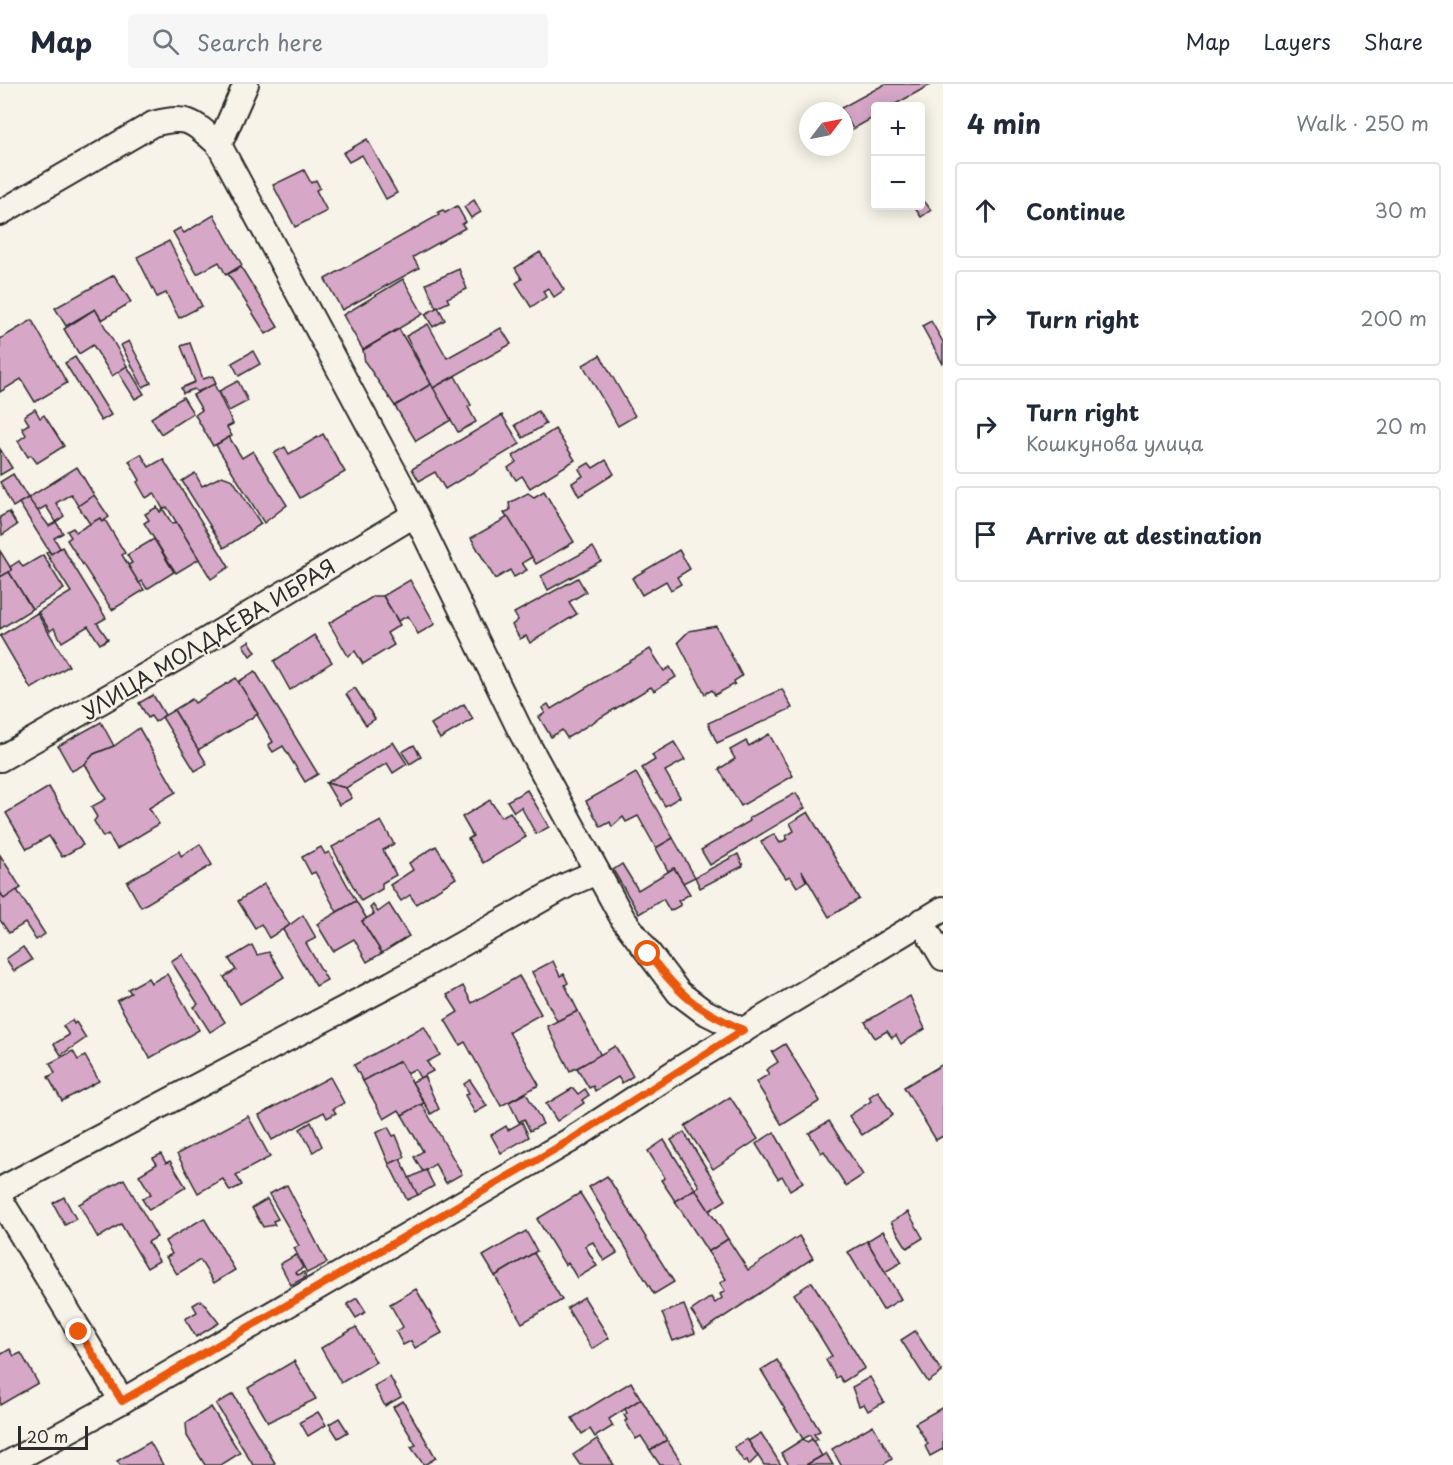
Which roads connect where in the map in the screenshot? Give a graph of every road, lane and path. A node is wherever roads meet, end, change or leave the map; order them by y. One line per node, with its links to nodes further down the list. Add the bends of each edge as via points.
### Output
1 (246, 84): 2 (street)
2 (219, 145): 3 (street, via 194,122 174,118 153,124); 4 (street)
3 (0, 213)
4 (414, 515): 5 (street, УЛИЦА МОЛДАЕВА ИБРАЯ); 6 (street, via 520,730)
5 (0, 759)
6 (597, 872): 10 (street, via 623,919 679,993 703,1011); 11 (street)
7 (943, 909): 8 (street)
8 (921, 921): 9 (street); 10 (street)
9 (943, 958)
10 (743, 1030): 13 (street, via 569,1141)
11 (0, 1190)
12 (0, 1199): 13 (street)
13 (122, 1401): 14 (street)
14 (5, 1465)

